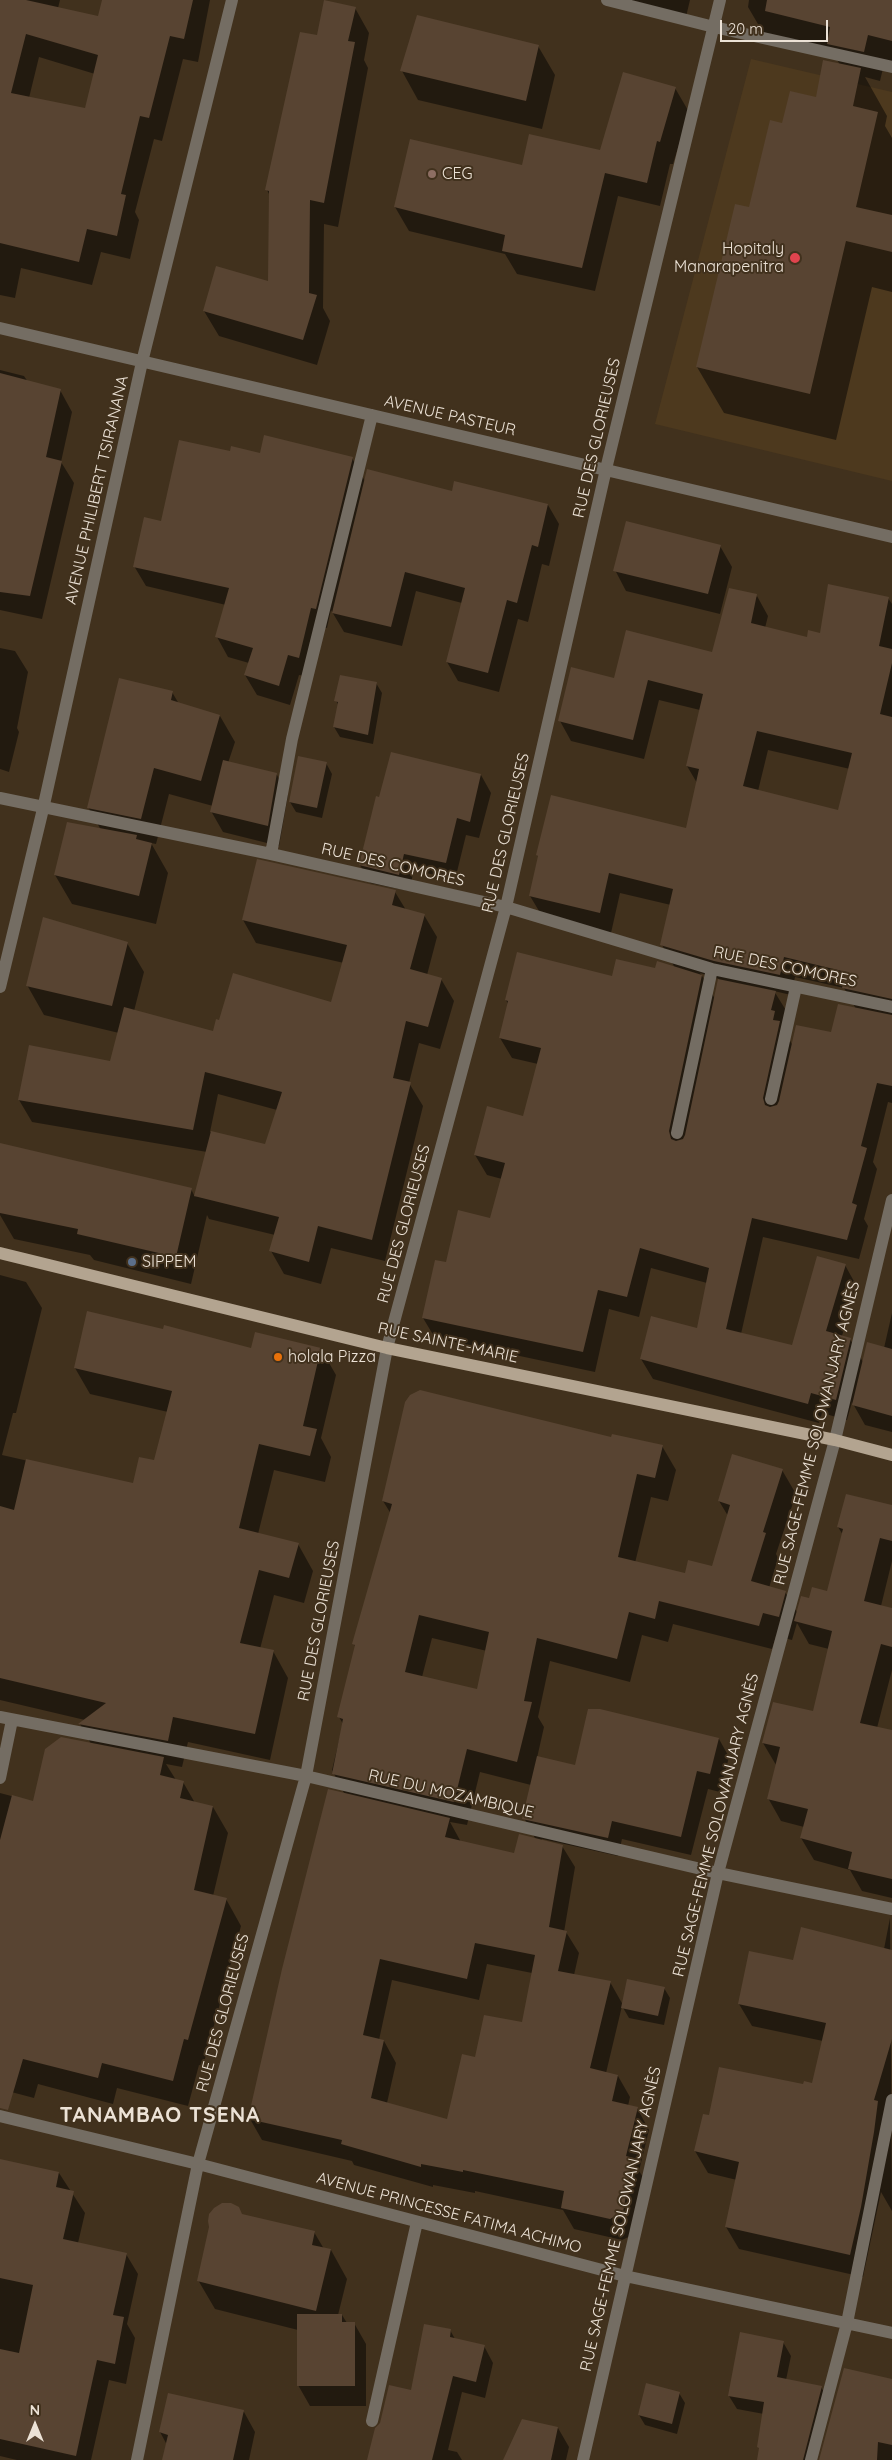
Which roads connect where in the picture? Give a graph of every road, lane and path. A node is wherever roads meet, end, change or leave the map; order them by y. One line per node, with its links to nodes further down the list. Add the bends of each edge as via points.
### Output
1 (232, 0): 7 (street, AVENUE PHILIBERT TSIRANANA)
2 (607, 0): 4 (street)
3 (720, 0): 4 (street, RUE DES GLORIEUSES)
4 (714, 27): 5 (street); 9 (street, RUE DES GLORIEUSES)
5 (892, 67)
6 (0, 328): 7 (street, AVENUE PASTEUR)
7 (142, 362): 8 (street, AVENUE PASTEUR); 12 (street, AVENUE PHILIBERT TSIRANANA)
8 (372, 415): 9 (street, AVENUE PASTEUR); 13 (street, via 292,739)
9 (606, 469): 10 (street, AVENUE PASTEUR); 14 (street, RUE DES GLORIEUSES)
10 (892, 537)
11 (0, 798): 12 (street, RUE DES COMORES)
12 (43, 809): 13 (street, RUE DES COMORES); 16 (street, AVENUE PHILIBERT TSIRANANA)
13 (271, 854): 14 (street, RUE DES COMORES)
14 (506, 907): 15 (street, RUE DES COMORES); 23 (street, RUE DES GLORIEUSES)
15 (712, 969): 17 (street, RUE DES COMORES); 20 (street)
16 (0, 987)
17 (796, 987): 18 (street, RUE DES COMORES); 19 (street)
18 (892, 1007)
19 (771, 1099)
20 (677, 1133)
21 (892, 1200): 24 (street, RUE SAGE-FEMME SOLOWANJARY AGNÈS)
22 (0, 1252): 23 (main road, RUE SAINTE-MARIE)
23 (387, 1348): 24 (main road, RUE SAINTE-MARIE); 27 (street, RUE DES GLORIEUSES)
24 (835, 1440): 25 (main road, RUE SAINTE-MARIE); 29 (street, RUE SAGE-FEMME SOLOWANJARY AGNÈS)
25 (892, 1455)
26 (6, 1719): 27 (street, RUE DU MOZAMBIQUE); 28 (street)
27 (306, 1776): 29 (street, RUE DU MOZAMBIQUE); 33 (street, RUE DES GLORIEUSES)
28 (0, 1778)
29 (718, 1873): 30 (street, RUE DU MOZAMBIQUE); 35 (street, RUE SAGE-FEMME SOLOWANJARY AGNÈS)
30 (892, 1909)
31 (892, 2100): 36 (street)
32 (0, 2116): 33 (street, AVENUE PRINCESSE FATIMA ACHIMO)
33 (198, 2164): 34 (street, AVENUE PRINCESSE FATIMA ACHIMO); 39 (street, RUE DES GLORIEUSES)
34 (417, 2222): 35 (street, AVENUE PRINCESSE FATIMA ACHIMO); 38 (street)
35 (625, 2276): 36 (street, AVENUE PRINCESSE FATIMA ACHIMO); 40 (street, RUE SAGE-FEMME SOLOWANJARY AGNÈS)
36 (847, 2323): 37 (street, AVENUE PRINCESSE FATIMA ACHIMO); 41 (street)
37 (892, 2333)
38 (372, 2421)
39 (138, 2460)
40 (583, 2460)
41 (811, 2460)

